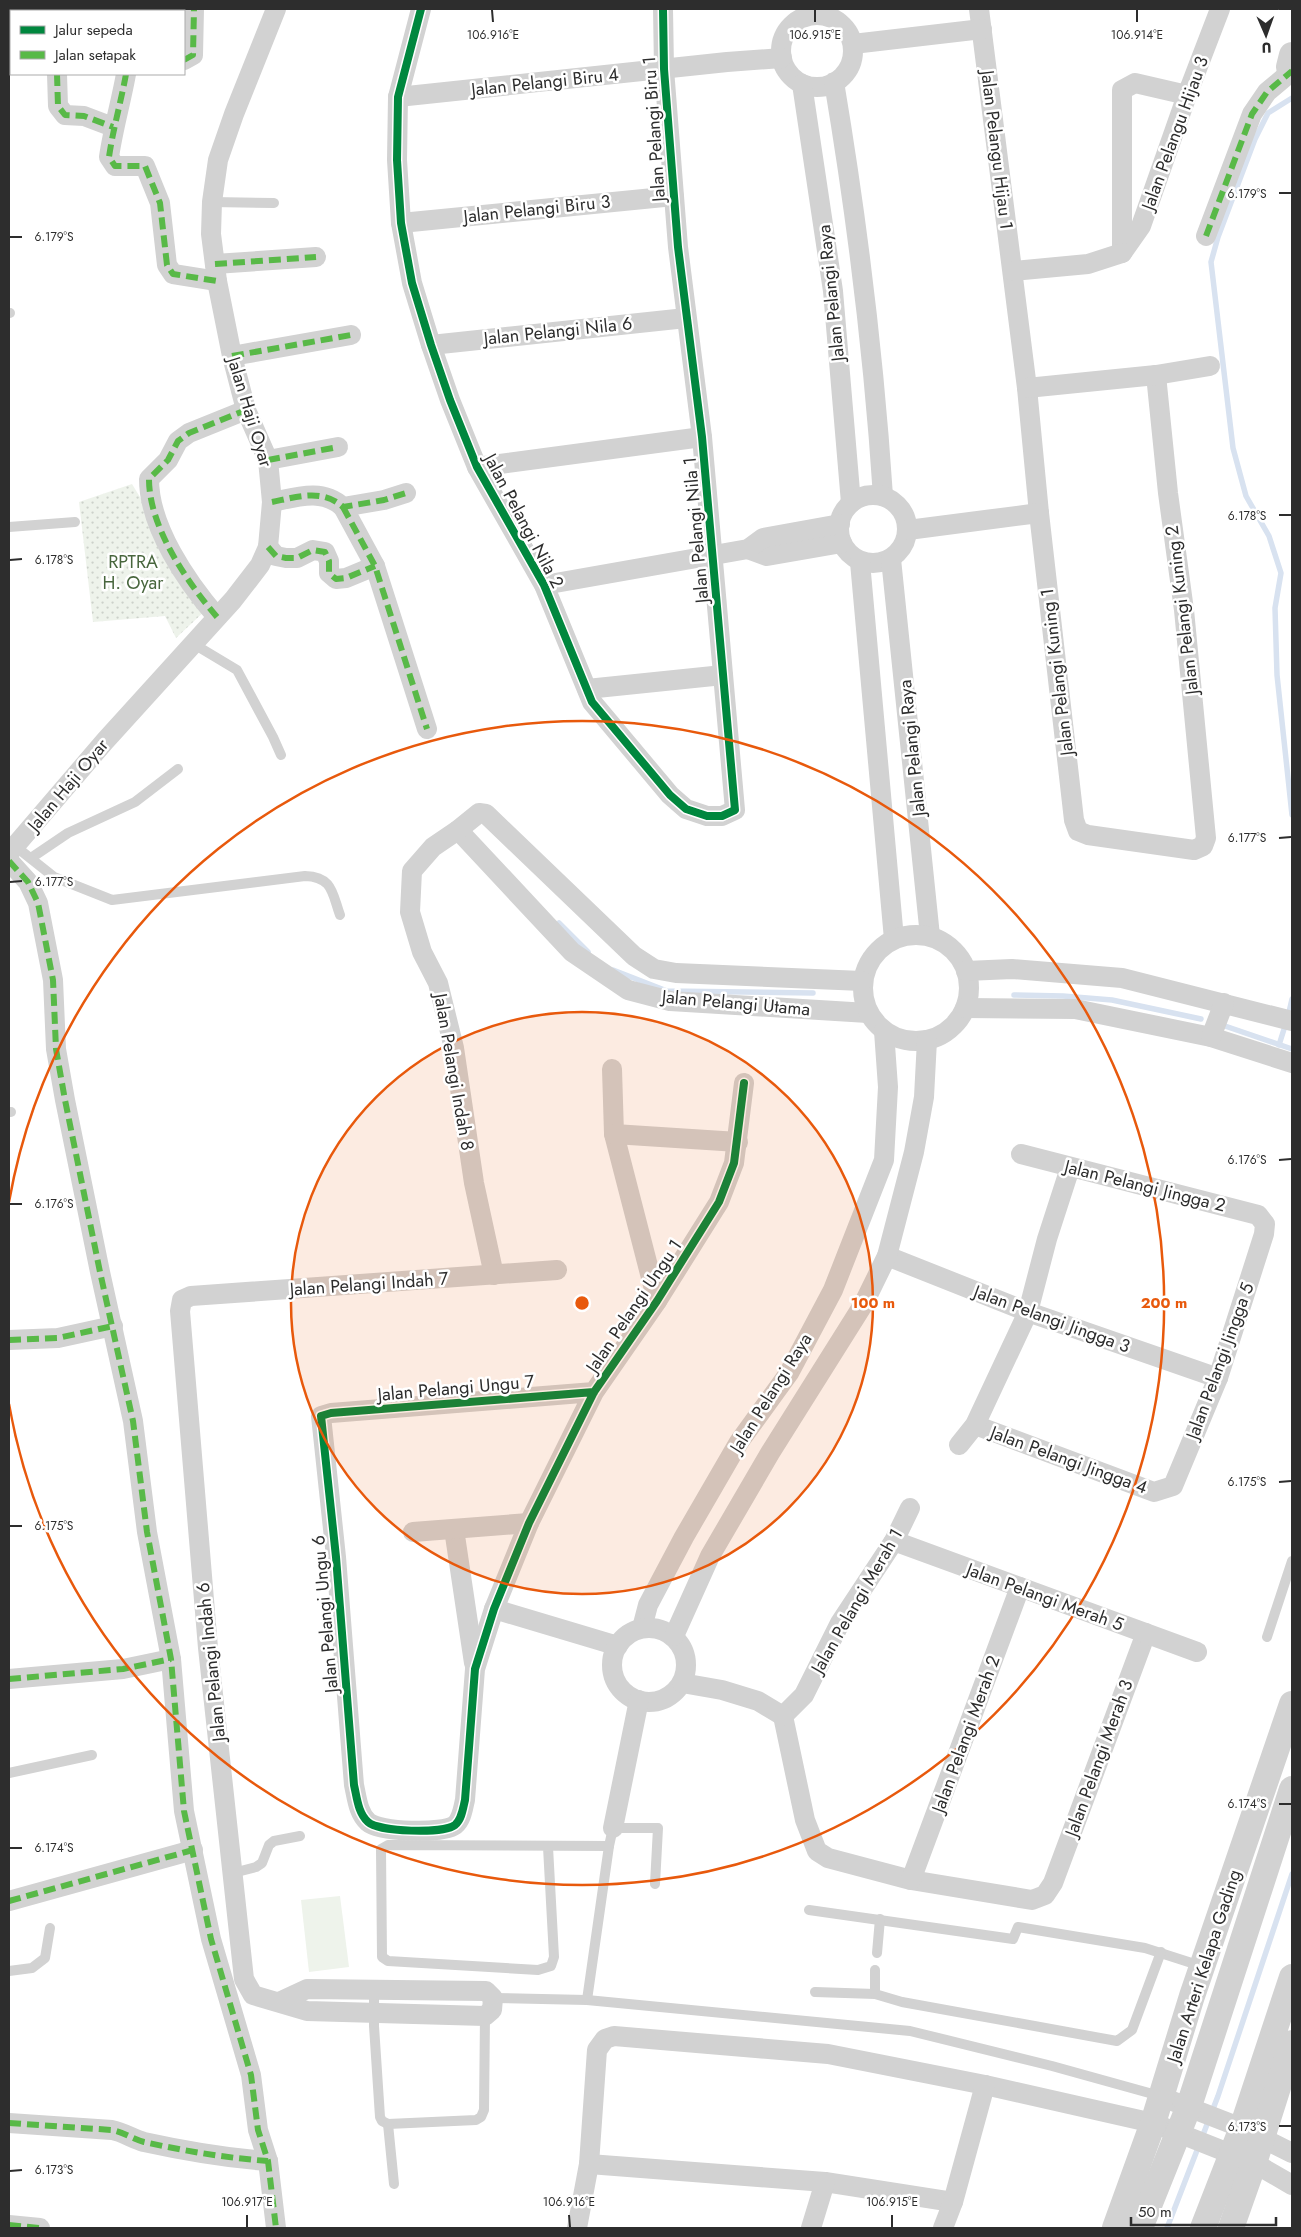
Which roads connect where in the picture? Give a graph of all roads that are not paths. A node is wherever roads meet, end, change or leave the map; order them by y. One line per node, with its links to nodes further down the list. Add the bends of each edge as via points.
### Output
1 (194, 9): 12 (street, via 193,56)
2 (276, 9): 23 (street, Jalan Haji Oyar, via 218,160)
3 (421, 9): 20 (street, Jalan Pelangi Nila 2)
4 (662, 9): 13 (street, Jalan Pelangi Biru 1)
5 (979, 9): 8 (street, Jalan Pelangu Hijau 1)
6 (1220, 9): 19 (street, Jalan Pelangu Hijau 3)
7 (812, 12): 9 (street, via 842,24); 11 (street, via 788,30 782,42)
8 (982, 29): 9 (street); 30 (street, Jalan Pelangu Hijau 1)
9 (853, 44): 17 (street, via 849,68 842,78)
10 (1292, 55): 14 (street, via 1289,67)
11 (782, 58): 13 (street, Jalan Pelangi Biru 4); 18 (street, via 792,76)
12 (185, 60)
13 (664, 69): 20 (street, Jalan Pelangi Biru 4); 22 (street, Jalan Pelangi Biru 1)
14 (1292, 71): 26 (street, via 1267,92 1252,114)
15 (57, 75): 21 (street, via 58,106 65,115 84,116)
16 (126, 75): 21 (street)
17 (834, 82): 18 (street, via 816,87); 45 (street, Jalan Pelangi Raya, via 862,280)
18 (802, 84): 47 (street, Jalan Pelangi Raya, via 833,291)
19 (1187, 95): 28 (street, Jalan Pelangu Hijau 3, via 1141,226); 28 (street, via 1135,83 1122,90)
20 (398, 97): 25 (street, Jalan Pelangi Nila 2)
21 (113, 127): 31 (street, via 109,157 115,166 145,166 160,203 167,265 174,274)
22 (674, 196): 25 (street, Jalan Pelangi Biru 3); 27 (street, Jalan Pelangi Biru 1)
23 (212, 202): 24 (lane); 31 (street, Jalan Haji Oyar, via 211,234)
24 (274, 203)
25 (401, 223): 34 (street, Jalan Pelangi Nila 2, via 412,283)
26 (1206, 236)
27 (678, 247): 32 (street, Jalan Pelangi Nila 1)
28 (1122, 253): 30 (street, via 1088,264)
29 (316, 257): 31 (street)
30 (1013, 271): 38 (street, Jalan Pelangi Kuning 1)
31 (216, 272): 35 (street, Jalan Haji Oyar)
32 (686, 318): 34 (street, Jalan Pelangi Nila 6); 40 (street, Jalan Pelangi Nila 1)
33 (351, 335): 35 (street)
34 (431, 345): 43 (street, Jalan Pelangi Nila 2)
35 (232, 356): 39 (street, Jalan Haji Oyar)
36 (1210, 366): 37 (street)
37 (1156, 375): 38 (street); 70 (street, Jalan Pelangi Kuning 2, via 1185,620 1206,838 1203,846 1194,850)
38 (1027, 388): 49 (street, Jalan Pelangi Kuning 1)
39 (246, 410): 42 (street, Jalan Haji Oyar); 60 (street, via 189,433 178,441 168,460 149,479 154,513 170,550 198,595)
40 (702, 437): 43 (street); 55 (street, Jalan Pelangi Nila 1)
41 (338, 447): 42 (street)
42 (268, 460): 46 (street, Jalan Haji Oyar)
43 (477, 467): 59 (street, Jalan Pelangi Nila 2)
44 (406, 493): 48 (street)
45 (882, 496): 47 (street, via 861,497); 52 (street, via 901,509)
46 (272, 502): 48 (street, via 312,495 327,496); 54 (street, Jalan Haji Oyar)
47 (851, 503): 53 (street, via 842,516)
48 (343, 507): 58 (street)
49 (1038, 513): 52 (street); 70 (street, Jalan Pelangi Kuning 1, via 1074,820)
50 (75, 522): 51 (lane)
51 (9, 527)
52 (908, 530): 56 (street, via 900,552)
53 (841, 534): 55 (street, via 767,556 748,549); 57 (street, via 849,554)
54 (268, 547): 58 (street, via 276,556 286,558 296,558 313,550 325,552 329,573 336,579); 60 (street, Jalan Haji Oyar, via 248,582)
55 (721, 554): 59 (street); 62 (street, Jalan Pelangi Nila 1)
56 (891, 559): 57 (street, via 881,563); 74 (street, Jalan Pelangi Raya)
57 (860, 562): 75 (street, Jalan Pelangi Raya)
58 (374, 566): 64 (street)
59 (544, 585): 63 (street, Jalan Pelangi Nila 2)
60 (217, 617): 61 (street, Jalan Haji Oyar)
61 (192, 644): 65 (lane, via 237,670); 71 (street, Jalan Haji Oyar)
62 (723, 675): 63 (street); 67 (street, Jalan Pelangi Nila 1)
63 (587, 689): 67 (street, Jalan Pelangi Nila 2, via 592,702 670,795 686,809 707,816 722,816)
64 (427, 729)
65 (281, 755)
66 (178, 769): 72 (lane, via 134,802 68,833)
67 (734, 810)
68 (479, 813): 69 (street, Jalan Pelangi Indah 8); 77 (street, Jalan Pelangi Utama, via 486,814 634,956 654,968 676,973)
69 (458, 830): 80 (street, Jalan Pelangi Utama, via 572,952 628,990 670,1001); 95 (street, Jalan Pelangi Indah 8, via 433,847 412,871 410,912 422,952 438,983 454,1048 474,1183)
70 (1078, 831)
71 (11, 853): 72 (lane); 99 (street, via 38,903 53,980 56,1049)
72 (31, 858): 73 (lane, via 54,877 112,900 318,876 328,883)
73 (340, 915)
74 (930, 936): 75 (street, via 912,934); 76 (street, via 946,944 958,956)
75 (894, 939): 77 (street, via 873,956)
76 (966, 972): 78 (street, via 1012,969 1122,978); 79 (street, via 969,990)
77 (862, 981): 80 (street)
78 (1224, 1003): 81 (street); 83 (street)
79 (965, 1008): 83 (street, via 1075,1009); 84 (street, via 943,1033)
80 (868, 1013): 82 (street)
81 (1292, 1021)
82 (884, 1031): 84 (street, via 905,1040); 115 (street, Jalan Pelangi Raya, via 888,1087 884,1160 836,1282 789,1373 739,1442 684,1537 648,1605)
83 (1211, 1037): 85 (street)
84 (927, 1040): 93 (street, Jalan Pelangi Raya, via 924,1097 914,1152)
85 (1292, 1063)
86 (612, 1069): 88 (street)
87 (744, 1083): 89 (street, Jalan Pelangi Ungu 1)
88 (614, 1134): 89 (street); 97 (street)
89 (738, 1142): 97 (street, Jalan Pelangi Ungu 1, via 734,1163 719,1202)
90 (1021, 1154): 91 (street, Jalan Pelangi Jingga 2)
91 (1070, 1168): 92 (street, Jalan Pelangi Jingga 2, via 1258,1215); 98 (street)
92 (1265, 1224): 101 (street, Jalan Pelangi Jingga 5)
93 (887, 1256): 98 (street, Jalan Pelangi Jingga 3); 117 (street, Jalan Pelangi Raya, via 863,1305 710,1556)
94 (557, 1270): 95 (street, Jalan Pelangi Indah 7)
95 (494, 1275): 96 (street, Jalan Pelangi Indah 7, via 191,1296)
96 (182, 1300): 136 (street, Jalan Pelangi Indah 6, via 180,1311 207,1638)
97 (658, 1301): 102 (street, Jalan Pelangi Ungu 1)
98 (1028, 1312): 101 (street, Jalan Pelangi Jingga 3); 104 (street)
99 (113, 1326): 100 (street, via 58,1338); 121 (street, via 133,1421 147,1532)
100 (9, 1340)
101 (1218, 1378): 106 (street, Jalan Pelangi Jingga 5, via 1173,1486)
102 (594, 1392): 103 (street, Jalan Pelangi Ungu 7, via 331,1412); 108 (street, Jalan Pelangi Ungu 1)
103 (321, 1416): 131 (street, Jalan Pelangi Ungu 6, via 354,1785)
104 (975, 1425): 105 (street); 106 (street, Jalan Pelangi Jingga 4, via 1154,1492)
105 (958, 1445)
106 (1163, 1490)
107 (910, 1508): 111 (street, Jalan Pelangi Merah 1)
108 (528, 1523): 109 (street); 114 (street, Jalan Pelangi Ungu 1)
109 (454, 1529): 110 (street); 122 (street)
110 (413, 1532)
111 (894, 1541): 113 (street, Jalan Pelangi Merah 5); 127 (street, Jalan Pelangi Merah 1, via 840,1623 804,1695)
112 (1292, 1561): 118 (lane)
113 (1020, 1587): 116 (street, Jalan Pelangi Merah 5); 137 (street, Jalan Pelangi Merah 2)
114 (494, 1609): 119 (street); 122 (street, Jalan Pelangi Ungu 1)
115 (642, 1628): 117 (street, via 658,1629); 119 (street, via 625,1637)
116 (1146, 1633): 120 (street, Jalan Pelangi Merah 5); 137 (street, Jalan Pelangi Merah 3, via 1052,1884 1044,1895 1032,1900)
117 (674, 1636): 124 (street, via 686,1660)
118 (1267, 1637)
119 (618, 1646): 125 (street, via 614,1656 615,1678 620,1688)
120 (1197, 1652)
121 (170, 1659): 123 (street, via 123,1669); 135 (street, via 184,1811)
122 (475, 1669): 131 (street, Jalan Pelangi Ungu 1, via 465,1800 457,1824 447,1829 379,1828 368,1822)
123 (9, 1679)
124 (682, 1683): 125 (street, via 664,1699 652,1702); 127 (street, via 758,1701)
125 (639, 1700): 133 (street)
126 (1292, 1704): 141 (street, Jalan Arteri Kelapa Gading)
127 (783, 1716): 137 (street, via 805,1820 817,1851 828,1858)
128 (92, 1755): 129 (lane)
129 (9, 1773)
130 (1292, 1789): 143 (street, Jalan Arteri Kelapa Gading)
131 (360, 1809)
132 (300, 1836): 136 (lane, via 274,1841 262,1863)
133 (611, 1837): 134 (lane); 138 (lane, via 658,1828); 154 (lane)
134 (548, 1847): 134 (lane, via 554,1957 551,1966 538,1970 388,1962 382,1957 381,1849 395,1844)
135 (193, 1850): 139 (street); 170 (street, via 211,1939 251,2075 258,2130)
136 (232, 1873): 155 (street, Jalan Pelangi Indah 6, via 244,1979 253,1995)
137 (912, 1880)
138 (655, 1884)
139 (9, 1900)
140 (809, 1910): 142 (lane)
141 (1220, 1912): 143 (street); 147 (street, Jalan Arteri Kelapa Gading)
142 (880, 1920): 145 (lane, via 1013,1939 1018,1926); 146 (lane)
143 (1248, 1920): 162 (street, Jalan Arteri Kelapa Gading)
144 (50, 1928): 149 (lane, via 45,1958 32,1968)
145 (1161, 1952): 147 (lane); 153 (lane, via 1132,2030 1117,2041 902,2002)
146 (877, 1953)
147 (1202, 1966): 161 (street, Jalan Arteri Kelapa Gading)
148 (875, 1970): 153 (lane)
149 (9, 1971)
150 (1292, 1978): 157 (street)
151 (374, 1990): 155 (street, via 306,1989); 156 (street, via 486,1991); 158 (lane)
152 (815, 1992): 153 (lane)
153 (874, 1994)
154 (587, 2000): 156 (lane); 161 (lane, via 910,2032)
155 (279, 2002): 158 (street, Jalan Pelangi Indah 6, via 307,2011)
156 (489, 2007): 158 (street, Jalan Pelangi Indah 6); 165 (lane, via 481,2117 476,2120)
157 (1287, 2011): 166 (street)
158 (373, 2012): 165 (lane, via 380,2117)
159 (1292, 2043): 166 (street)
160 (985, 2085): 164 (street); 171 (street, via 828,2054 614,2036 605,2039 597,2050); 175 (street)
161 (1162, 2097): 162 (street); 164 (street, Jalan Arteri Kelapa Gading)
162 (1195, 2109): 166 (street); 167 (street, Jalan Arteri Kelapa Gading)
163 (9, 2123): 170 (street, via 112,2130 144,2142 210,2155)
164 (1153, 2123): 167 (street); 182 (street, Jalan Arteri Kelapa Gading)
165 (388, 2124): 173 (lane)
166 (1244, 2129): 168 (street); 169 (street)
167 (1186, 2137): 169 (street); 183 (street, Jalan Arteri Kelapa Gading)
168 (1292, 2153)
169 (1234, 2155): 174 (street); 184 (street); 185 (street)
170 (268, 2161): 178 (street)
171 (589, 2164): 172 (street); 179 (street)
172 (825, 2182): 175 (street); 180 (street)
173 (394, 2184)
174 (1292, 2185)
175 (953, 2202): 181 (street)
176 (9, 2226): 177 (street)
177 (40, 2228)
178 (276, 2228)
179 (577, 2228)
180 (811, 2228)
181 (943, 2228)
182 (1115, 2228)
183 (1140, 2228)
184 (1203, 2228)
185 (1230, 2228)

